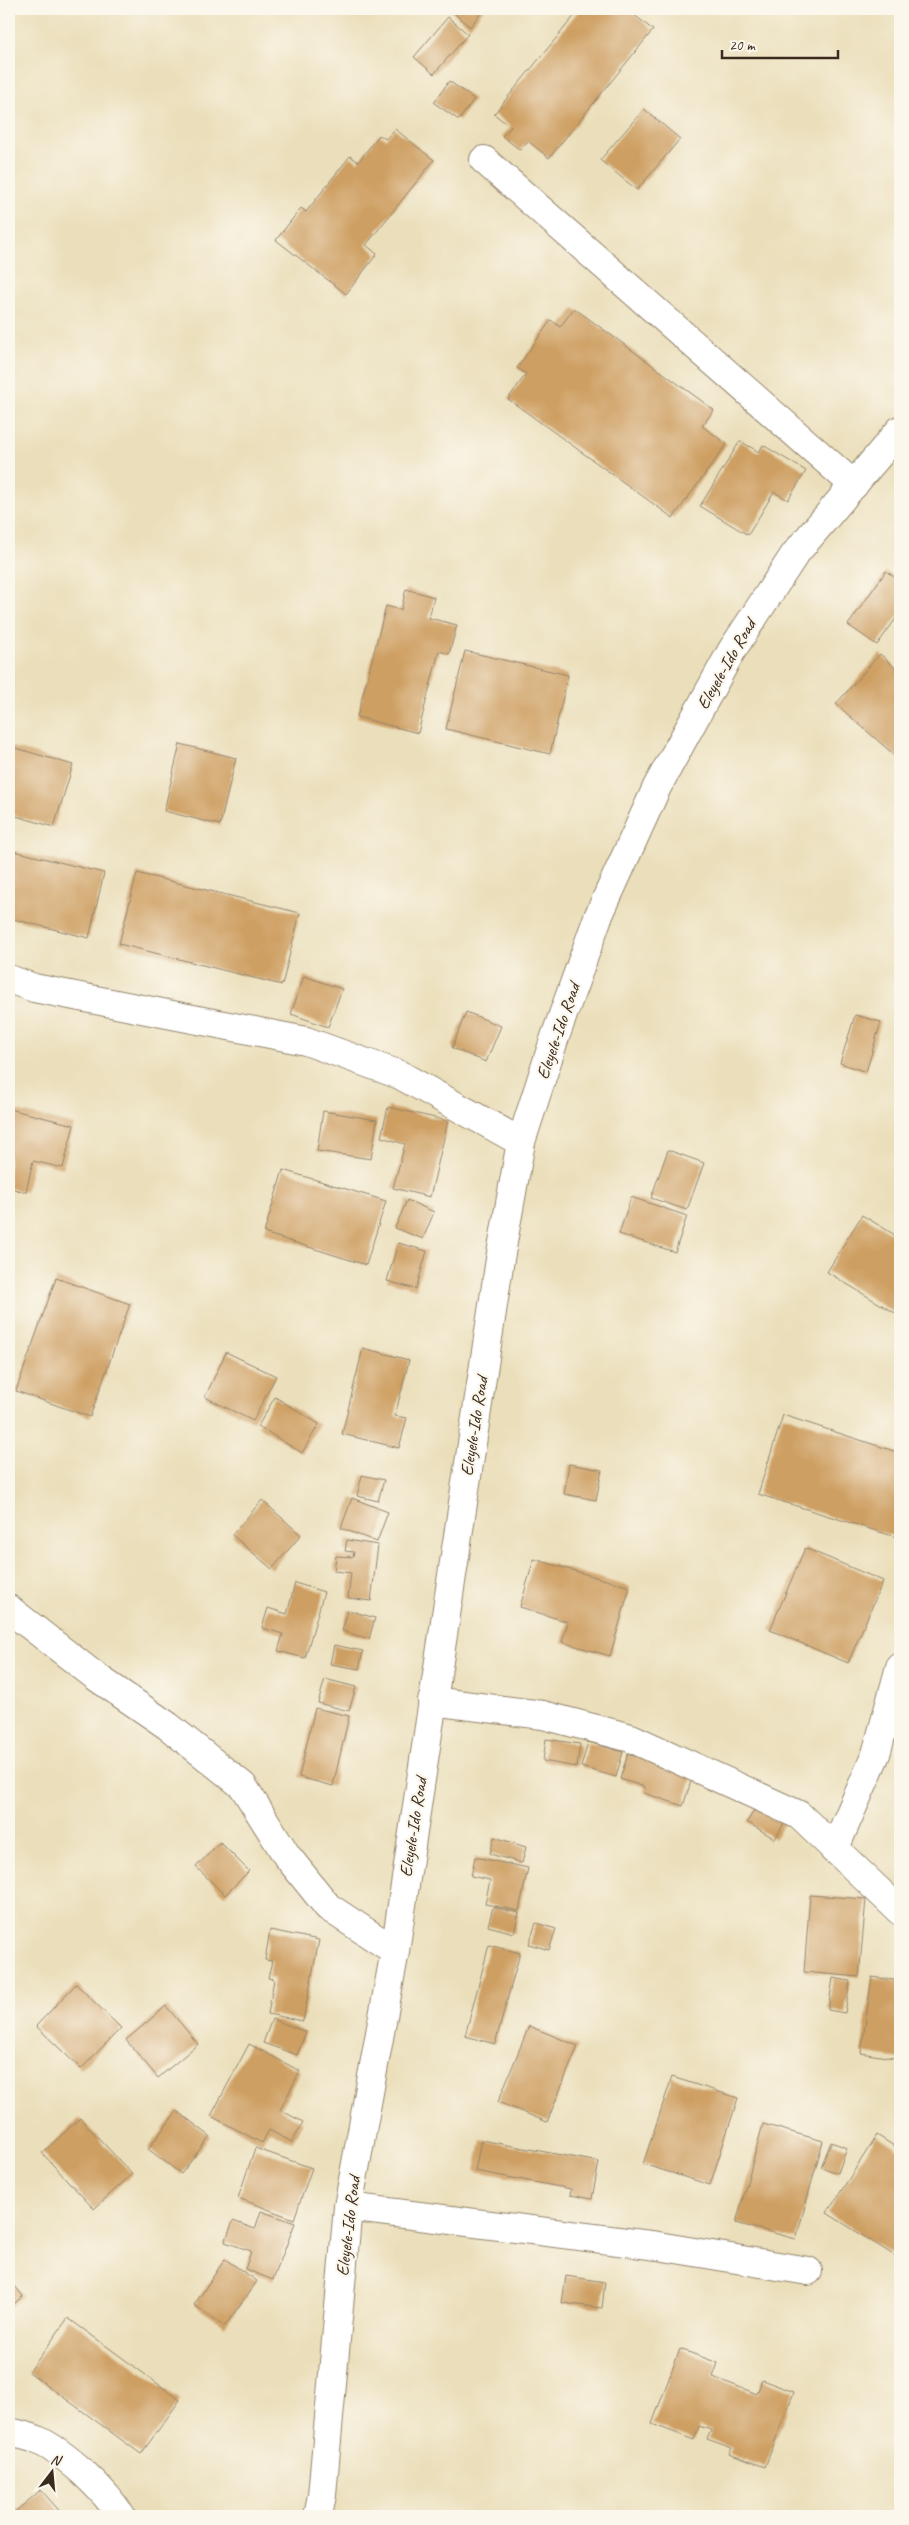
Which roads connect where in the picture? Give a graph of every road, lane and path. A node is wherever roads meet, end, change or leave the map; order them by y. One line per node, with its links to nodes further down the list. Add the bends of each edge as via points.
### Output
1 (484, 160): 3 (street)
2 (900, 430): 3 (street, Eleyele-Ido Road)
3 (854, 485): 5 (street, Eleyele-Ido Road, via 795,554 732,650 657,787 598,917)
4 (9, 979): 5 (street, via 43,990 306,1041 400,1075)
5 (521, 1142): 8 (street, Eleyele-Ido Road)
6 (9, 1609): 11 (street, via 95,1676 168,1726 243,1786 287,1856 328,1907)
7 (900, 1667): 9 (street, via 876,1754)
8 (432, 1701): 9 (street, via 543,1715 631,1738 799,1815); 11 (street, Eleyele-Ido Road)
9 (834, 1850): 10 (street)
10 (900, 1911)
11 (395, 1951): 12 (street, Eleyele-Ido Road)
12 (348, 2207): 13 (street, via 658,2246); 16 (street, Eleyele-Ido Road)
13 (808, 2270)
14 (9, 2432): 15 (street, via 36,2440 69,2460 114,2503)
15 (121, 2516)
16 (318, 2516)

